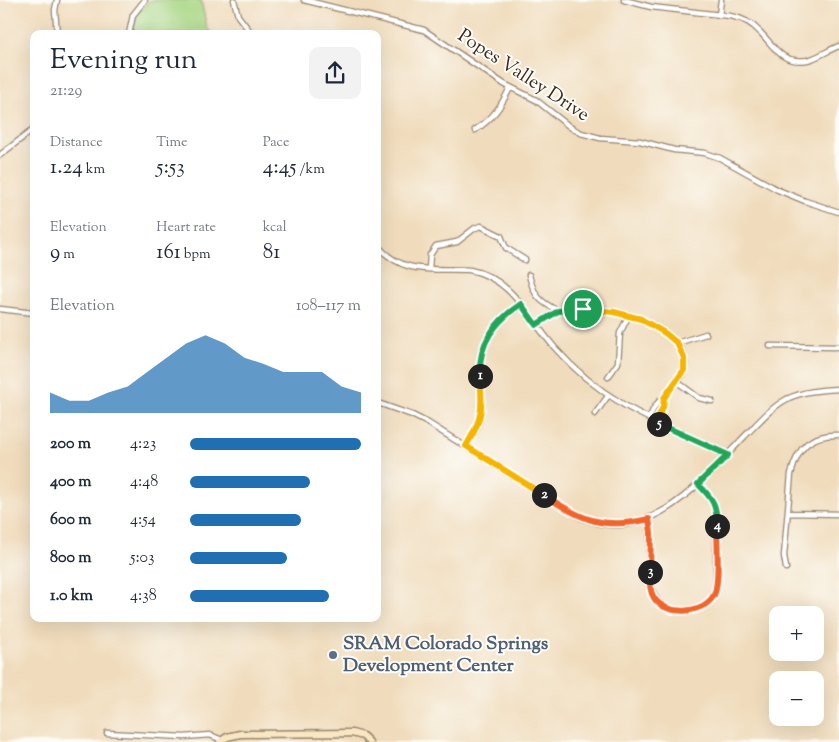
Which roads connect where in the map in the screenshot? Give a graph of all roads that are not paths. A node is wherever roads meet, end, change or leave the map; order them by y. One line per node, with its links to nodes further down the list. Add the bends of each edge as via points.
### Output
1 (57, 0): 8 (street)
2 (145, 0): 9 (street, via 133,15)
3 (234, 0): 10 (street, via 238,16)
4 (304, 0): 12 (street, Popes Valley Drive, via 424,30)
5 (624, 0): 7 (street, via 651,7)
6 (721, 0): 7 (street)
7 (719, 14): 11 (street, via 752,24 776,51 790,59 812,59)
8 (56, 30)
9 (130, 30)
10 (249, 30)
11 (839, 46)
12 (510, 88): 13 (street, via 497,112); 16 (street, Popes Valley Drive, via 536,100 582,133 705,153 778,190)
13 (475, 130)
14 (30, 132): 15 (street)
15 (0, 155)
16 (839, 212)
17 (381, 249): 19 (street, via 398,263)
18 (525, 260): 19 (street, via 506,248 501,236 481,226 457,242 436,246 430,255)
19 (429, 269): 22 (street, via 478,272 500,283)
20 (529, 275): 25 (street, via 536,296)
21 (585, 294): 24 (street)
22 (521, 304): 28 (street); 44 (street, via 496,324 483,347 481,414 477,429)
23 (0, 309): 26 (street)
24 (583, 309): 25 (street); 27 (street)
25 (558, 311): 28 (street)
26 (30, 313)
27 (629, 315): 30 (street, via 653,325); 33 (street, via 620,332 618,363)
28 (536, 325): 36 (street, via 573,367)
29 (706, 334): 30 (street)
30 (677, 343): 34 (street, via 685,364)
31 (770, 346): 32 (street)
32 (839, 347)
33 (608, 377)
34 (676, 381): 37 (street); 38 (street, via 699,398)
35 (839, 389): 45 (street, via 808,392 786,400 766,415)
36 (608, 396): 40 (street); 41 (street)
37 (664, 398): 41 (street, via 656,403); 42 (street)
38 (712, 401)
39 (381, 404): 44 (street, via 412,415)
40 (594, 414)
41 (649, 419): 42 (street)
42 (656, 422): 45 (street)
43 (839, 435): 47 (street, via 820,436 797,454 791,474)
44 (466, 446): 49 (street, via 582,518 613,524)
45 (728, 455): 46 (street)
46 (698, 484): 49 (street, via 669,508); 49 (street, via 712,499 717,513 716,586 714,596 706,605 674,610 655,599 650,584)
47 (788, 513): 48 (street); 50 (street)
48 (839, 514)
49 (649, 519)
50 (786, 568)
51 (108, 733): 52 (street, via 184,737 210,735)
52 (221, 741): 53 (street, via 240,734 352,734 363,736)
53 (368, 741)

